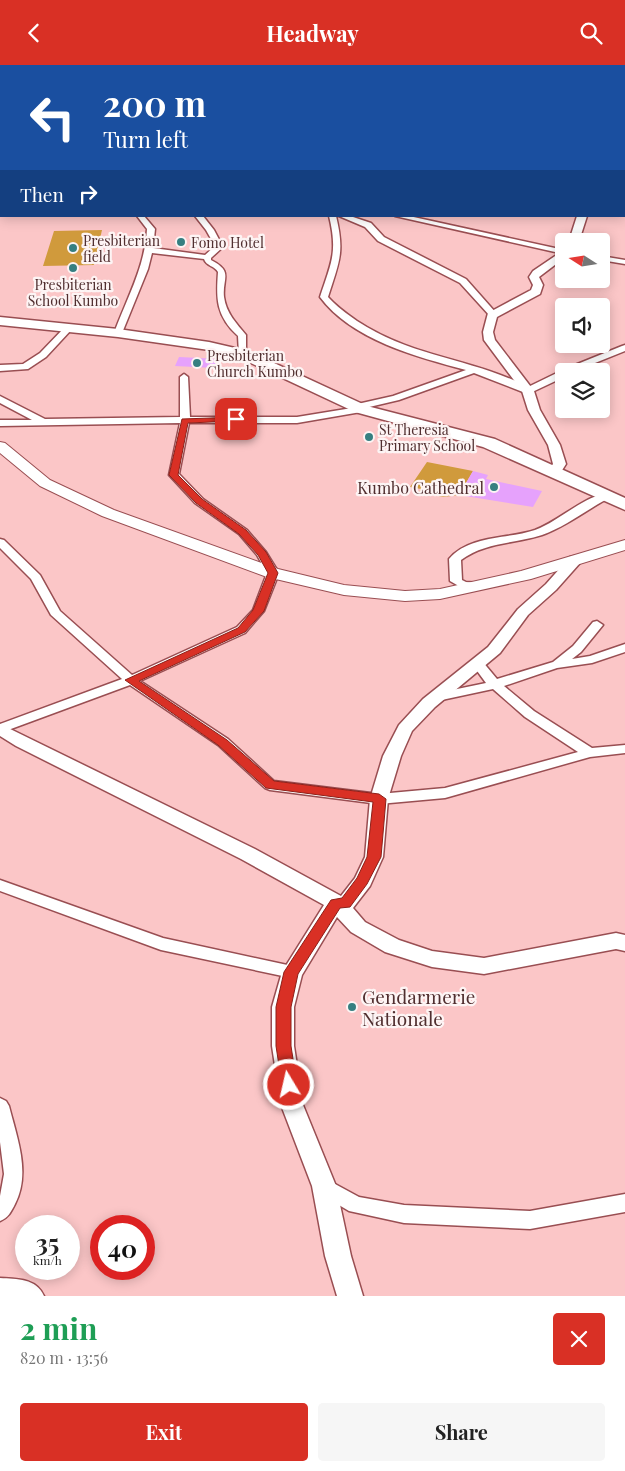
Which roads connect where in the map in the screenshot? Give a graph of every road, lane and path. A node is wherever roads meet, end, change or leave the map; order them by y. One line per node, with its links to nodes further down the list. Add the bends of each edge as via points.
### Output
1 (141, 217): 8 (street, via 151,229)
2 (199, 217): 10 (street, via 205,221 219,247)
3 (332, 217): 22 (street, via 338,235 338,253 324,297 328,302 375,338)
4 (345, 217): 14 (street, via 368,225 381,239 463,281)
5 (402, 217): 9 (street)
6 (582, 217): 7 (street)
7 (577, 233)
8 (149, 251): 10 (street); 17 (street)
9 (555, 251)
10 (207, 257): 19 (street, via 222,272 220,297 232,326 242,335)
11 (555, 260): 14 (street, via 534,277 538,285 536,291)
12 (610, 260): 13 (street)
13 (625, 262)
14 (493, 314): 25 (street, via 488,332 490,340)
15 (0, 321): 16 (highway)
16 (68, 329): 17 (highway); 21 (street, via 43,355 25,367)
17 (118, 333): 19 (highway)
18 (625, 348): 20 (street)
19 (243, 354): 27 (highway)
20 (588, 363)
21 (0, 368)
22 (473, 369): 25 (street, via 506,378); 27 (street, via 470,373)
23 (184, 377): 28 (street)
24 (555, 378): 25 (street)
25 (528, 391): 32 (street, via 534,410 554,445 560,464)
26 (0, 399): 30 (street)
27 (359, 408): 28 (street, via 297,421); 32 (highway, via 489,443)
28 (185, 421): 30 (street); 38 (street, via 174,475 199,501 243,532)
29 (0, 423): 30 (street)
30 (45, 423)
31 (0, 446): 38 (main road, via 45,483 69,497)
32 (554, 472): 33 (highway)
33 (603, 497): 34 (highway); 39 (street, via 537,533 466,549 455,559 456,581 464,586)
34 (625, 505)
35 (0, 542): 44 (street, via 36,577 55,613)
36 (625, 545): 37 (main road)
37 (575, 560): 39 (main road); 42 (street, via 523,612 494,650)
38 (273, 573): 39 (main road, via 344,589 405,596 440,595); 44 (street, via 258,611 241,630)
39 (490, 583)
40 (597, 625): 43 (street, via 577,649)
41 (625, 648): 43 (street, via 592,659)
42 (478, 664): 45 (street); 46 (street)
43 (555, 665): 45 (street)
44 (131, 680): 47 (street); 50 (street, via 216,737 270,785)
45 (493, 685): 46 (street); 49 (street, via 554,731)
46 (437, 697): 50 (street, via 405,729 392,756)
47 (0, 729): 52 (street, via 248,854)
48 (625, 749): 49 (street)
49 (590, 753): 50 (street, via 446,793)
50 (379, 799): 52 (street, via 374,857 346,903)
51 (0, 885): 54 (street, via 161,944)
52 (336, 903): 53 (street, via 358,927 392,946 432,959 484,966 616,941); 54 (street)
53 (625, 943)
54 (292, 972): 56 (street, via 283,1007 284,1046 292,1105)
55 (0, 1106): 58 (street, via 15,1172)
56 (324, 1186): 57 (street, via 356,1205 404,1215 530,1220); 61 (street)
57 (625, 1203)
58 (0, 1212)
59 (0, 1287): 60 (street, via 26,1289)
60 (34, 1296)
61 (350, 1296)

